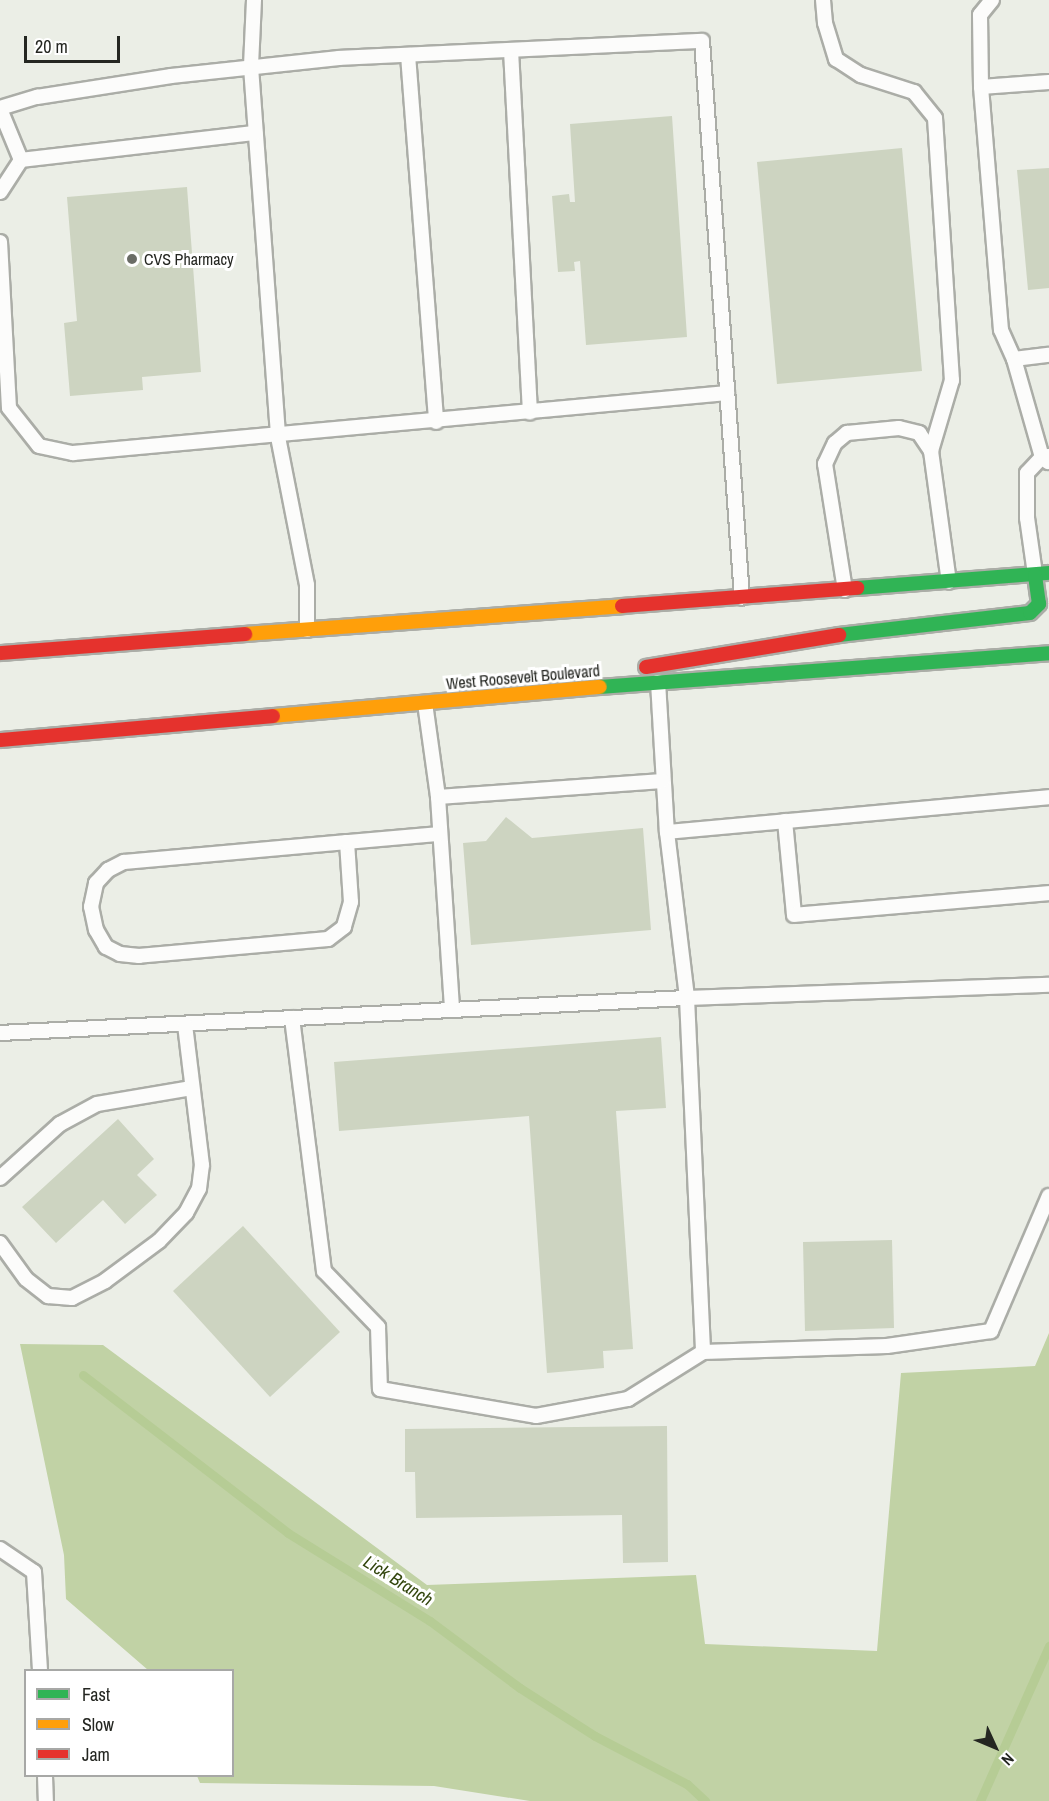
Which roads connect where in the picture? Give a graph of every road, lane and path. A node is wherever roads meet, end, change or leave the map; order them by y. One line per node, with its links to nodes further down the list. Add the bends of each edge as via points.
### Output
1 (254, 0): 6 (lane)
2 (823, 0): 20 (lane, via 836,59 861,75 914,92 934,118 952,380)
3 (992, 0): 8 (lane, via 980,15)
4 (511, 50): 5 (lane); 16 (lane, via 702,41); 17 (lane)
5 (408, 55): 6 (lane); 18 (lane)
6 (251, 68): 9 (lane, via 59,94); 10 (lane)
7 (1049, 82): 8 (lane)
8 (981, 87): 15 (lane, via 1001,330)
9 (0, 108): 11 (lane)
10 (255, 133): 11 (lane); 19 (lane)
11 (21, 160): 12 (lane)
12 (0, 192)
13 (0, 242): 19 (lane, via 9,408 39,447 73,453 172,442)
14 (1049, 355): 15 (lane)
15 (1014, 359): 21 (lane)
16 (728, 393): 17 (lane); 25 (lane)
17 (530, 413): 18 (lane)
18 (436, 422): 19 (lane)
19 (278, 437): 26 (lane, via 307,585)
20 (931, 451): 23 (lane); 24 (lane, via 919,433 899,428 847,433 835,442 825,464)
21 (1047, 459): 22 (lane, via 1027,473 1027,518)
22 (1042, 574): 23 (highway); 30 (highway, via 1039,604 1030,613 887,627 694,656)
23 (949, 582): 24 (highway)
24 (845, 590): 25 (highway)
25 (742, 598): 26 (highway)
26 (307, 630): 27 (highway)
27 (0, 653)
28 (1049, 653): 29 (highway, West Roosevelt Boulevard)
29 (658, 682): 30 (highway, West Roosevelt Boulevard); 33 (lane)
30 (558, 691): 31 (highway, West Roosevelt Boulevard)
31 (425, 703): 32 (highway, West Roosevelt Boulevard); 34 (lane)
32 (0, 740)
33 (662, 781): 34 (lane); 37 (lane)
34 (438, 797): 38 (lane)
35 (1049, 797): 36 (lane)
36 (785, 821): 37 (lane); 40 (lane, via 794,915)
37 (667, 832): 42 (lane)
38 (439, 834): 39 (lane); 43 (lane)
39 (346, 842): 39 (lane, via 351,902 344,927 328,939 139,956 106,946 96,930 91,907 96,883 108,870 124,862)
40 (1049, 893)
41 (1049, 985): 42 (lane)
42 (687, 998): 43 (lane); 51 (lane)
43 (452, 1010): 44 (lane)
44 (292, 1018): 45 (lane); 51 (lane, via 324,1271 378,1327 380,1389 536,1416 628,1399)
45 (185, 1024): 46 (lane); 47 (lane)
46 (0, 1033)
47 (192, 1088): 48 (lane, via 97,1104 60,1124); 50 (lane, via 202,1165 199,1189 186,1213 159,1241 105,1281 72,1298 48,1296 26,1279)
48 (0, 1178)
49 (1049, 1196): 51 (lane, via 991,1331 887,1346)
50 (0, 1243)
51 (703, 1352)
52 (0, 1549): 53 (lane, via 34,1572)
53 (40, 1669)
54 (45, 1777): 55 (lane)
55 (46, 1801)

